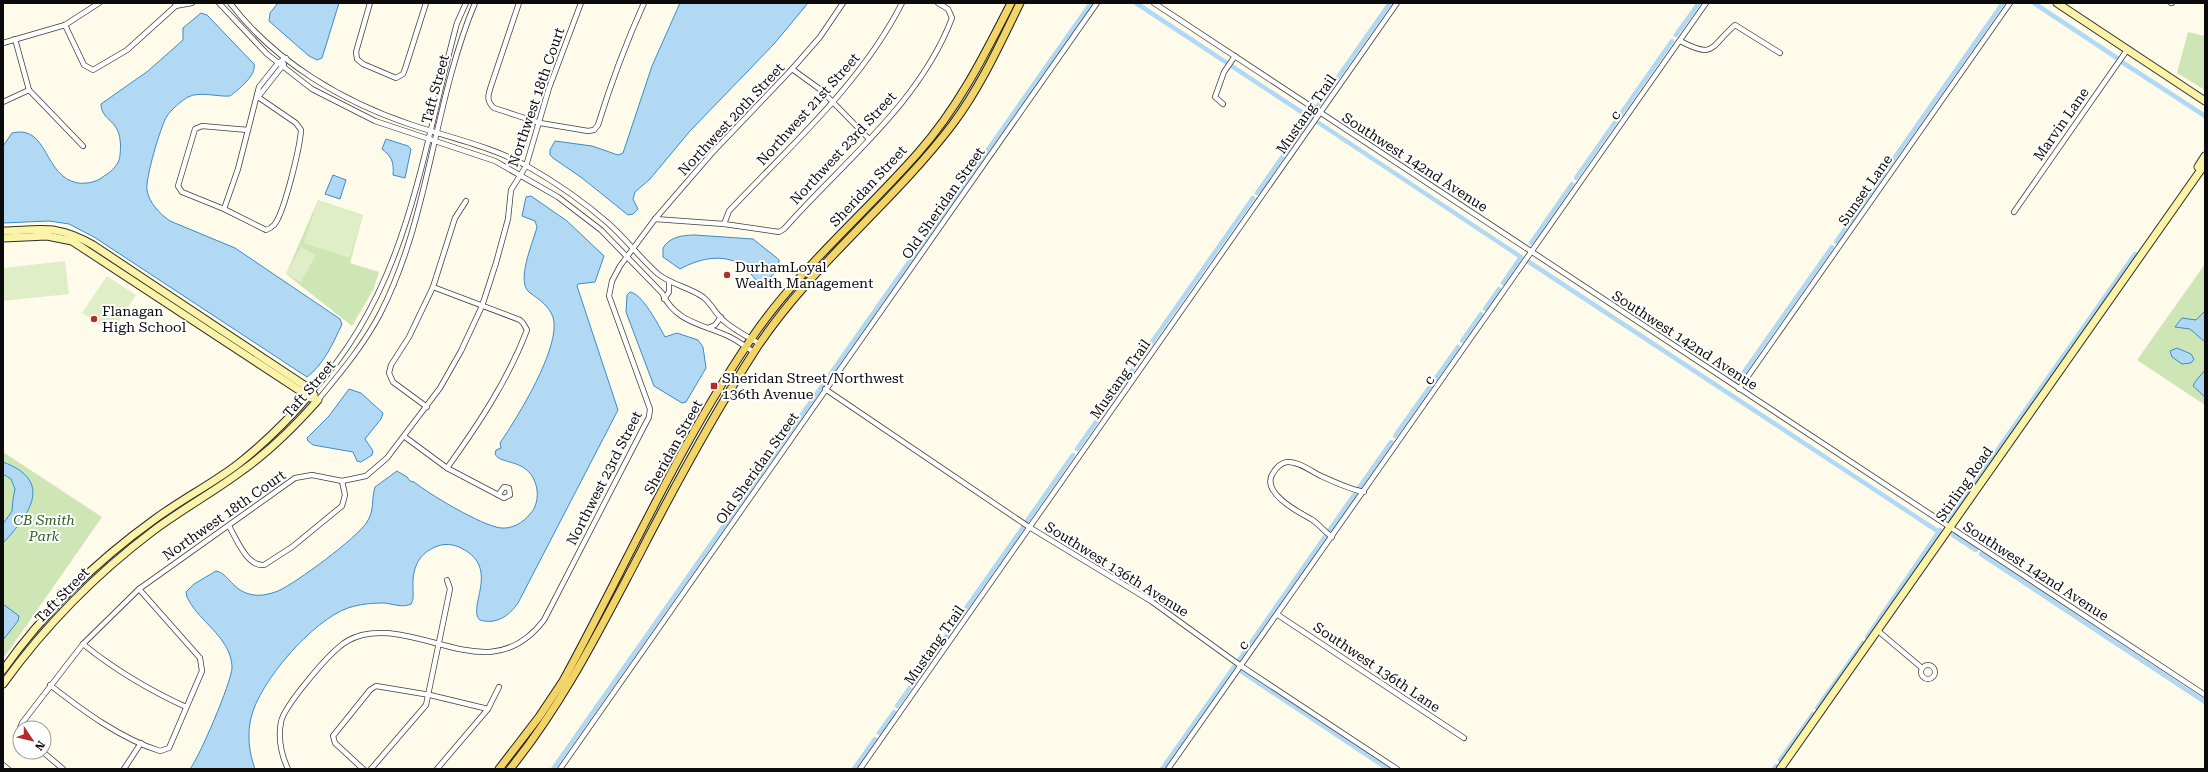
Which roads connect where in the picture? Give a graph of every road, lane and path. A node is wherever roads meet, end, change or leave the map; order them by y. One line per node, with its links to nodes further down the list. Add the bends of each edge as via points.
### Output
1 (98, 3): 24 (street)
2 (192, 3): 23 (street)
3 (219, 3): 32 (street, via 248,36)
4 (230, 3): 31 (street)
5 (370, 3): 6 (street, via 356,52 357,59 396,78 402,74)
6 (426, 3)
7 (466, 3): 44 (street, Taft Street, via 455,30)
8 (475, 3): 45 (street, Taft Street, via 466,25)
9 (519, 3): 42 (street, via 488,99 494,108)
10 (581, 3): 42 (street, Northwest 18th Court, via 549,88)
11 (644, 3): 42 (street, via 629,35 594,130)
12 (843, 3): 34 (street, Northwest 20th Street, via 820,37)
13 (902, 3): 39 (street, Northwest 21st Street, via 871,56)
14 (938, 3): 47 (street, Northwest 23rd Street, via 951,12 949,25 927,66 899,106)
15 (1011, 3): 78 (main road, Sheridan Street, via 972,79 945,119 919,152 801,277)
16 (1020, 3): 80 (main road, Sheridan Street, via 978,86 951,126 807,283)
17 (1097, 3): 83 (street, Old Sheridan Street)
18 (1154, 3): 30 (street, Southwest 142nd Avenue)
19 (1398, 3): 41 (street, Mustang Trail)
20 (1706, 3): 26 (street, c)
21 (2010, 3): 84 (street, Sunset Lane)
22 (2057, 3): 28 (street)
23 (175, 4): 24 (street, via 126,50 98,68 90,69 82,62)
24 (64, 26): 25 (street)
25 (15, 39): 27 (street); 35 (street)
26 (1680, 41): 29 (street, via 1704,51 1711,48 1735,25); 65 (street, c)
27 (3, 43)
28 (2127, 50): 37 (street); 58 (street, Marvin Lane)
29 (1780, 53)
30 (1235, 56): 40 (street, via 1224,72 1215,97); 41 (street, Southwest 142nd Avenue)
31 (286, 58): 32 (street); 33 (street); 44 (street, via 317,81 377,113)
32 (278, 63): 33 (street); 36 (street, via 260,87)
33 (283, 67): 36 (street); 46 (street, via 312,89 344,107 375,121)
34 (792, 69): 39 (street, via 821,90); 60 (street, Northwest 20th Street, via 712,153)
35 (29, 90): 38 (street); 49 (street)
36 (258, 97): 43 (street); 55 (street, via 296,123 301,130 291,178 278,217 270,228 261,228)
37 (2205, 101)
38 (3, 102)
39 (832, 102): 47 (street); 61 (street, Northwest 21st Street, via 729,211)
40 (1223, 104)
41 (1320, 113): 65 (street, Southwest 142nd Avenue); 96 (street, Mustang Trail)
42 (540, 123): 52 (street, Northwest 18th Court)
43 (248, 130): 55 (street); 55 (street, via 202,126 195,129 178,181 179,189 188,195)
44 (430, 131): 45 (street); 46 (street, Taft Street)
45 (437, 132): 48 (street, Taft Street); 52 (street, via 468,140)
46 (428, 138): 48 (street); 56 (street, Taft Street)
47 (869, 139): 61 (street, Northwest 23rd Street, via 779,232)
48 (435, 140): 53 (street, via 495,161); 57 (street, Taft Street)
49 (83, 146)
50 (2205, 156): 59 (street, Stirling Road)
51 (2205, 164): 59 (street, Stirling Road)
52 (526, 166): 53 (street, Northwest 18th Court); 64 (street, via 608,223)
53 (521, 174): 66 (street, via 586,218 601,230); 74 (street, Northwest 18th Court, via 512,190 508,219)
54 (466, 201): 71 (street, via 455,218)
55 (224, 209)
56 (410, 210): 57 (street); 67 (street, Taft Street)
57 (418, 212): 68 (street, Taft Street)
58 (2014, 212)
59 (2170, 214): 97 (street, Stirling Road)
60 (655, 219): 61 (street); 64 (street, Northwest 20th Street)
61 (724, 224)
62 (3, 231): 69 (street, via 46,228 75,234)
63 (3, 238): 72 (street, via 47,236 72,241)
64 (633, 249): 66 (street, Northwest 23rd Street); 70 (street)
65 (1532, 252): 84 (street, Southwest 142nd Avenue); 93 (street, c)
66 (626, 258): 73 (street, via 662,293); 104 (street, Northwest 23rd Street, via 612,280 609,296 650,409 650,417 544,620 534,633 505,650 485,653)
67 (390, 269): 68 (street); 77 (street, Taft Street)
68 (398, 272): 79 (street, Taft Street, via 380,314)
69 (150, 282): 72 (street); 85 (street, via 307,386)
70 (669, 282): 73 (street, via 669,292); 75 (street, via 702,297)
71 (433, 288): 74 (street); 87 (street, via 409,337 391,365 390,377)
72 (150, 292): 85 (street)
73 (664, 299): 76 (street, via 679,316)
74 (482, 306): 87 (street, Northwest 18th Court, via 461,351); 89 (street, via 523,323 527,330 503,382)
75 (721, 317): 76 (street, via 715,325); 78 (street, via 723,321)
76 (708, 328): 81 (street)
77 (354, 338): 79 (street); 85 (street, Taft Street, via 328,375)
78 (752, 339): 80 (street); 81 (main road, Sheridan Street)
79 (363, 344): 86 (street, Taft Street)
80 (760, 344): 82 (main road, Sheridan Street)
81 (747, 347): 82 (street); 127 (main road, Sheridan Street, via 700,422 563,681)
82 (754, 352): 128 (main road, Sheridan Street, via 689,459 569,687)
83 (826, 389): 96 (street, Southwest 136th Avenue); 129 (street, Old Sheridan Street)
84 (1739, 389): 97 (street, Southwest 142nd Avenue)
85 (310, 394): 86 (street); 90 (street, Taft Street, via 288,421 264,443)
86 (318, 400): 92 (street, Taft Street, via 269,450)
87 (427, 407): 88 (street, Northwest 18th Court)
88 (405, 437): 89 (street); 91 (street, Northwest 18th Court, via 377,468 366,476)
89 (447, 468): 94 (street)
90 (214, 480): 92 (street); 107 (street, Taft Street, via 155,518 90,573 30,635)
91 (342, 481): 95 (street, Northwest 18th Court, via 312,475 295,478); 95 (street, via 345,495 342,506 292,547 264,565 259,566 250,561)
92 (219, 487): 108 (street, Taft Street, via 154,530 96,579 36,642)
93 (1362, 492): 98 (street, c); 98 (street, via 1336,483 1300,465 1287,462 1278,466 1270,477 1271,487 1282,500)
94 (498, 495)
95 (229, 526): 100 (street, Northwest 18th Court)
96 (1029, 527): 105 (street, Southwest 136th Avenue, via 1151,601); 130 (street, Mustang Trail)
97 (1950, 527): 102 (street, Stirling Road); 112 (street, Southwest 142nd Avenue)
98 (1328, 534): 101 (street, c)
99 (447, 580): 104 (street, via 450,589)
100 (139, 589): 103 (street, Northwest 18th Court); 113 (street, via 200,658 202,671)
101 (1278, 615): 105 (street, c); 116 (street, Southwest 136th Lane)
102 (1877, 630): 106 (street); 133 (street, Stirling Road)
103 (83, 644): 109 (street, Northwest 18th Court); 113 (street, via 109,665 147,689)
104 (440, 645): 111 (street); 123 (street, Northwest 23rd Street, via 393,634 361,635 339,647 289,705 281,721 280,745)
105 (1241, 666): 131 (street, c); 132 (street, Southwest 136th Avenue)
106 (1922, 668)
107 (3, 670)
108 (3, 684)
109 (50, 684): 115 (street, Northwest 18th Court); 117 (street, via 97,720)
110 (499, 687): 114 (street)
111 (430, 695): 114 (street); 124 (street, via 376,686 370,690 333,736 333,740); 125 (street, via 426,705)
112 (2205, 695)
113 (186, 707): 117 (street, via 172,742 166,750 160,751)
114 (488, 709): 126 (street)
115 (24, 720)
116 (1464, 738)
117 (141, 743): 122 (street)
118 (52, 760): 121 (street)
119 (3, 765): 120 (street)
120 (8, 769)
121 (63, 769)
122 (124, 769)
123 (288, 769)
124 (363, 769)
125 (371, 769)
126 (437, 769)
127 (499, 769)
128 (510, 769)
129 (560, 769)
130 (860, 769)
131 (1168, 769)
132 (1397, 769)
133 (1780, 769)

